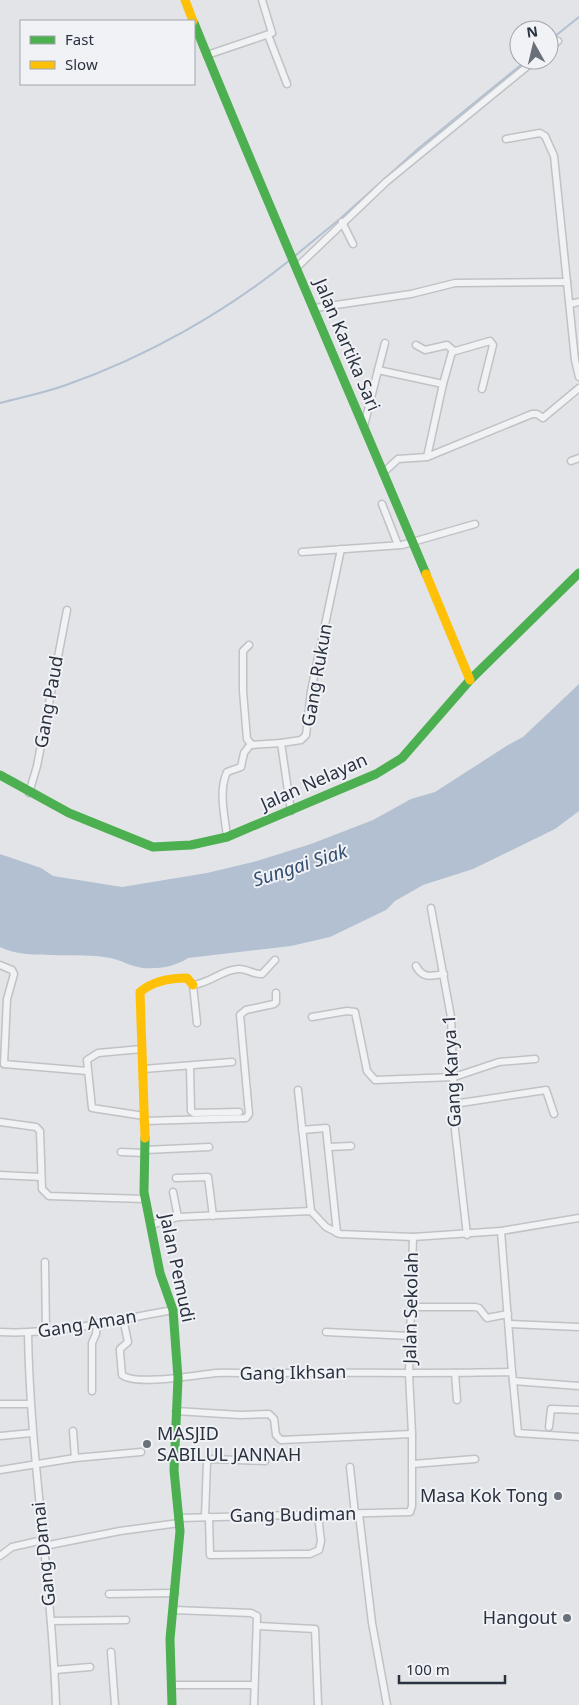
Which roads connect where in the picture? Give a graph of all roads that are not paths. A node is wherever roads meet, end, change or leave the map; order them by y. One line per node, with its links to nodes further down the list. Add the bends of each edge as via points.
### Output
1 (185, 0): 3 (street, Jalan Kartika Sari)
2 (262, 0): 5 (street, via 272,31)
3 (193, 20)
4 (195, 25): 6 (street, Jalan Kartika Sari)
5 (268, 35): 6 (street); 8 (street)
6 (207, 55): 12 (street, Jalan Kartika Sari)
7 (523, 70): 10 (street)
8 (287, 84)
9 (506, 138): 13 (street, via 540,133 552,150)
10 (342, 222): 11 (street); 12 (street)
11 (353, 244)
12 (297, 267): 16 (street, Jalan Kartika Sari)
13 (567, 282): 15 (street); 16 (street, via 455,283 411,294)
14 (579, 302): 15 (street)
15 (570, 304): 21 (street)
16 (315, 308): 25 (street, Jalan Kartika Sari)
17 (385, 343): 20 (street)
18 (416, 345): 19 (street, via 425,350 447,345)
19 (454, 351): 22 (street); 24 (street, via 492,342)
20 (378, 370): 22 (street); 25 (street)
21 (579, 377)
22 (443, 384): 26 (street)
23 (579, 388): 26 (street, via 543,418 532,414)
24 (482, 389)
25 (364, 426): 29 (street, Jalan Kartika Sari)
26 (427, 457): 29 (street, via 398,459)
27 (579, 458): 28 (street)
28 (571, 461)
29 (383, 473): 32 (street, Jalan Kartika Sari)
30 (382, 504): 32 (street)
31 (475, 524): 32 (street)
32 (405, 544): 33 (street); 38 (street, Jalan Kartika Sari)
33 (341, 549): 34 (street); 39 (street, Gang Rukun, via 313,683 306,735 301,740)
34 (302, 552)
35 (579, 573): 38 (street, Jalan Nelayan)
36 (66, 610): 42 (street, Gang Paud)
37 (249, 644): 40 (street, via 243,651 243,691)
38 (470, 680): 43 (street, Jalan Nelayan, via 402,758 376,774)
39 (280, 743): 40 (street); 43 (street, Gang Rukun)
40 (250, 745): 44 (street, via 244,753 241,767 226,772 223,780 222,800)
41 (0, 775): 42 (street, Jalan Nelayan)
42 (29, 793): 44 (street, Jalan Nelayan, via 119,836 153,847 192,845)
43 (291, 811): 44 (street, Jalan Nelayan)
44 (228, 837)
45 (431, 908): 49 (street, Gang Karya 1)
46 (275, 960): 50 (street, via 262,974 237,969 214,977 205,984)
47 (0, 965): 52 (street, via 14,974)
48 (416, 966): 49 (street, via 424,976)
49 (444, 974): 61 (street, Gang Karya 1, via 451,1017)
50 (193, 985): 54 (street); 55 (street, Jalan Pemudi, via 187,978 181,978 150,984 140,992)
51 (276, 993): 66 (street, via 274,1004 246,1010 240,1015 249,1114 246,1118)
52 (4, 998): 60 (street, via 4,1064)
53 (312, 1017): 61 (street, via 355,1012 367,1071 372,1078)
54 (197, 1023)
55 (142, 1049): 59 (street, Jalan Pemudi); 60 (street, via 93,1054 87,1060)
56 (535, 1059): 61 (street, via 499,1062)
57 (232, 1062): 58 (street)
58 (190, 1067): 59 (street); 64 (street, via 191,1111)
59 (143, 1069): 66 (street, Jalan Pemudi)
60 (87, 1071): 66 (street, via 92,1108)
61 (454, 1077): 63 (street, Gang Karya 1)
62 (298, 1090): 68 (street)
63 (454, 1104): 65 (street, via 546,1090); 86 (street, Gang Karya 1)
64 (239, 1112)
65 (554, 1114)
66 (144, 1118): 72 (street, Jalan Pemudi)
67 (0, 1122): 75 (street, via 36,1127 40,1131)
68 (302, 1130): 71 (street, via 326,1128); 79 (street)
69 (351, 1146): 71 (street)
70 (210, 1147): 72 (street)
71 (328, 1147): 85 (street)
72 (145, 1151): 73 (street); 78 (street, Jalan Pemudi)
73 (122, 1152)
74 (0, 1175): 75 (street)
75 (42, 1177): 78 (street, via 42,1189 49,1196)
76 (176, 1178): 81 (street, via 208,1177)
77 (173, 1192): 80 (street)
78 (145, 1199): 83 (street, Jalan Pemudi)
79 (311, 1211): 81 (street); 85 (street, via 326,1228)
80 (178, 1216): 81 (street); 83 (street)
81 (213, 1216)
82 (579, 1218): 84 (street, Jalan Sekolah)
83 (151, 1224): 90 (street, Jalan Pemudi, via 160,1272)
84 (501, 1231): 86 (street, Jalan Sekolah); 91 (street)
85 (337, 1233): 87 (street)
86 (467, 1235): 87 (street, Jalan Sekolah)
87 (413, 1237): 89 (street, Jalan Sekolah)
88 (45, 1262): 96 (street)
89 (411, 1307): 91 (street, via 475,1307 487,1318); 100 (street, Jalan Sekolah)
90 (173, 1310): 92 (street, Gang Aman); 104 (street, Jalan Pemudi)
91 (508, 1314): 94 (street)
92 (123, 1318): 93 (street, Gang Aman); 104 (street, Gang Ikhsan, via 128,1342 120,1349 122,1374 130,1379)
93 (97, 1323): 96 (street, Gang Aman); 107 (street, via 92,1343)
94 (510, 1324): 95 (street); 101 (street)
95 (579, 1327)
96 (46, 1331): 99 (street, Gang Aman)
97 (0, 1332): 99 (street, Gang Aman)
98 (326, 1332): 100 (street)
99 (28, 1333): 110 (street, Gang Damai)
100 (410, 1336): 102 (street, Jalan Sekolah)
101 (512, 1372): 103 (street, Gang Ikhsan); 105 (street)
102 (409, 1374): 103 (street, Gang Ikhsan); 104 (street, Gang Ikhsan, via 315,1371 216,1373); 116 (street, Jalan Sekolah)
103 (455, 1374): 108 (street)
104 (178, 1378): 112 (street, Jalan Pemudi)
105 (513, 1381): 106 (street); 118 (street, via 518,1432)
106 (579, 1386)
107 (92, 1391)
108 (456, 1400)
109 (0, 1404): 110 (street)
110 (29, 1404): 115 (street, Gang Damai)
111 (579, 1410): 113 (street, via 551,1409)
112 (176, 1411): 116 (street, via 269,1414 281,1440); 131 (street, Jalan Pemudi, via 174,1470)
113 (548, 1427)
114 (73, 1431): 120 (street)
115 (32, 1434): 117 (street); 123 (street, Gang Damai)
116 (412, 1434): 124 (street, Jalan Sekolah)
117 (0, 1436)
118 (579, 1437)
119 (141, 1452): 120 (street)
120 (75, 1458): 123 (street)
121 (475, 1459): 124 (street)
122 (265, 1461): 130 (street, via 213,1458 207,1461)
123 (34, 1464): 126 (street); 132 (street, Gang Damai)
124 (413, 1464): 127 (street, Jalan Sekolah, via 412,1506)
125 (350, 1467): 129 (street)
126 (0, 1470)
127 (406, 1513): 129 (street, Gang Budiman)
128 (318, 1514): 129 (street, Gang Budiman); 130 (street, Gang Budiman); 130 (street, via 321,1541 319,1550 310,1554 210,1555)
129 (357, 1514): 150 (street)
130 (207, 1517): 131 (street, Gang Budiman)
131 (179, 1520): 132 (street, Gang Budiman); 135 (street, Jalan Pemudi)
132 (44, 1543): 133 (street, Gang Budiman, via 12,1547); 138 (street, Gang Damai)
133 (0, 1556)
134 (109, 1594): 135 (street)
135 (175, 1594): 136 (street, Jalan Pemudi)
136 (174, 1610): 139 (street, via 251,1613 257,1616); 143 (street, Jalan Pemudi, via 170,1639)
137 (126, 1620): 138 (street)
138 (51, 1621): 142 (street, Gang Damai)
139 (258, 1626): 144 (street); 149 (street, via 315,1629)
140 (111, 1652): 146 (street)
141 (90, 1667): 142 (street)
142 (55, 1670): 145 (street, Gang Damai)
143 (172, 1685): 144 (street); 147 (street, Jalan Pemudi)
144 (254, 1685): 148 (street)
145 (56, 1705)
146 (115, 1705)
147 (172, 1705)
148 (254, 1705)
149 (318, 1705)
150 (387, 1705)

